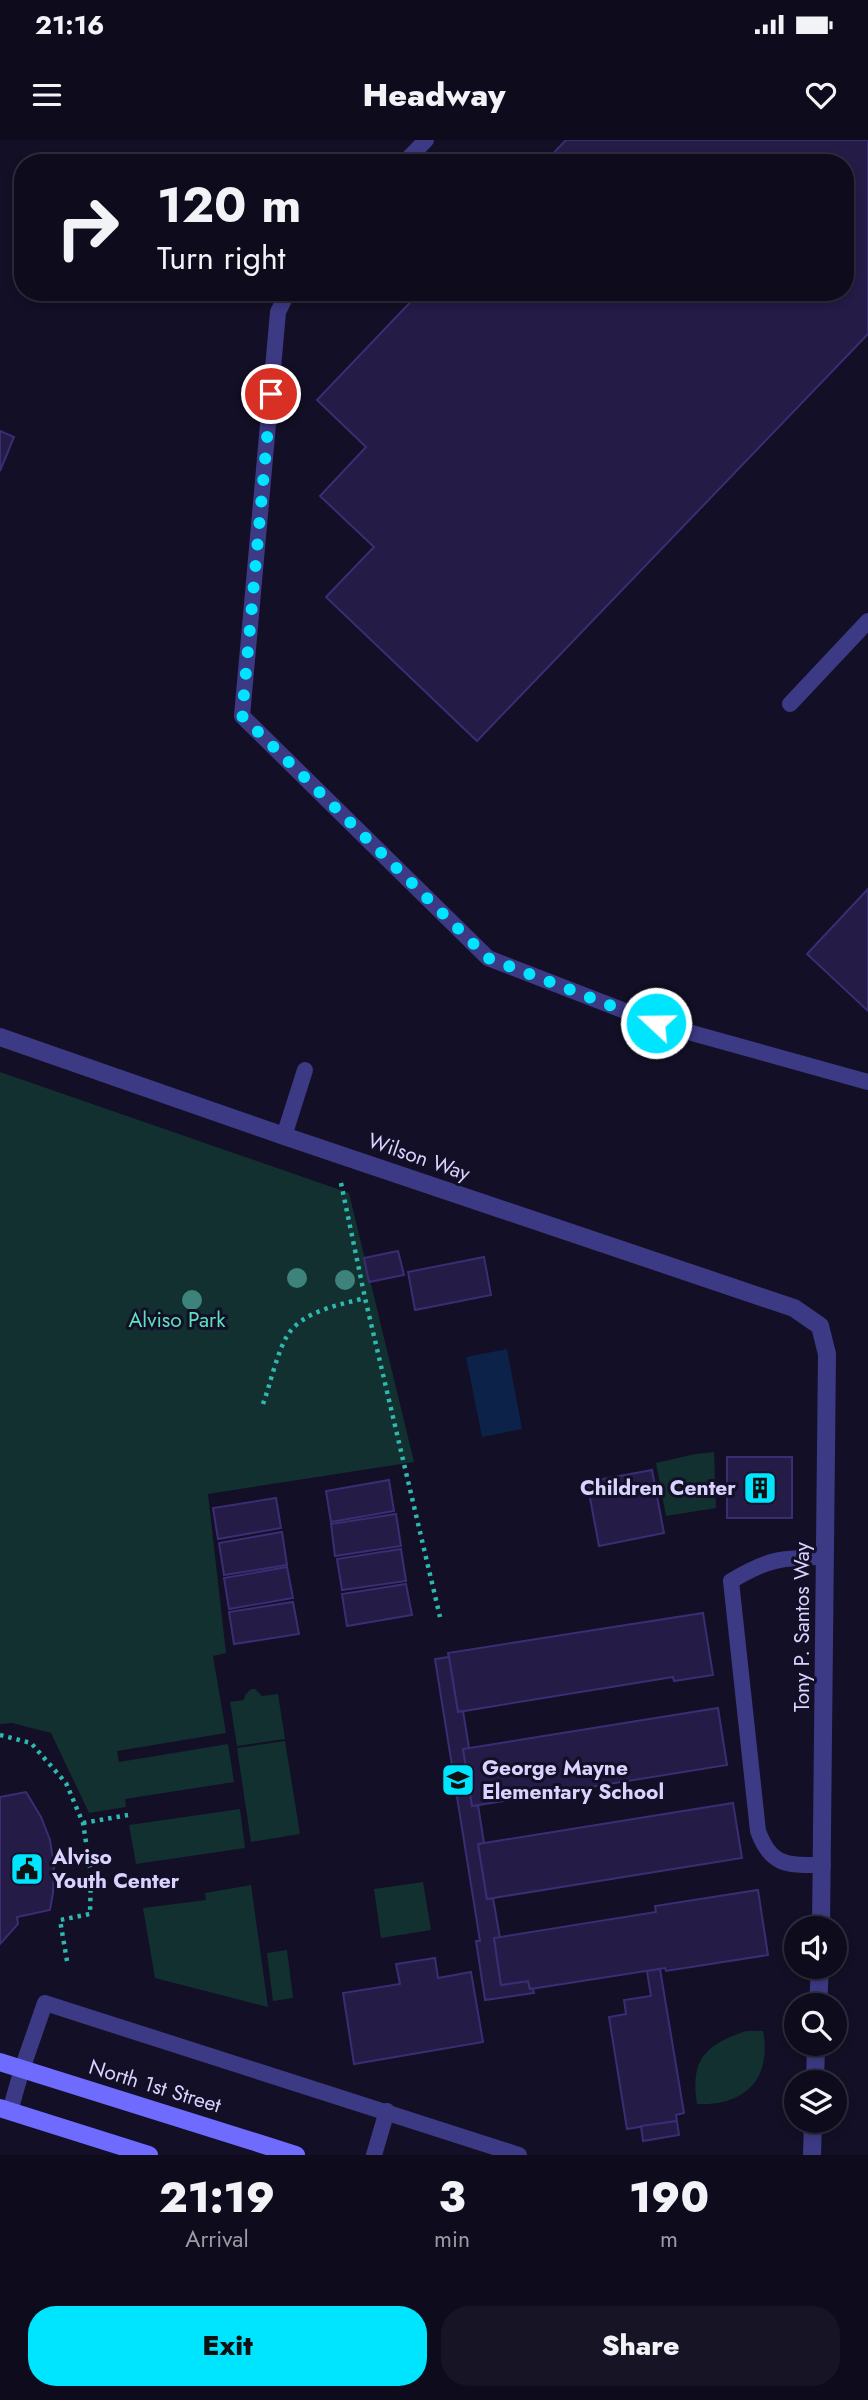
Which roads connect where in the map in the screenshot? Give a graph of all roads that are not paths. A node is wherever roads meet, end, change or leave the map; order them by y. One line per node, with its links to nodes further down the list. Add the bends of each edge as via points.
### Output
1 (426, 140): 2 (lane)
2 (413, 154)
3 (284, 301): 8 (lane, via 278,312 242,716 488,958 656,1023)
4 (868, 621): 5 (lane)
5 (790, 704)
6 (0, 1037): 9 (street, Wilson Way)
7 (304, 1070): 9 (lane)
8 (868, 1082)
9 (284, 1136): 10 (street, Wilson Way, via 794,1308)
10 (820, 1326): 11 (street, Tony P. Santos Way, via 827,1354)
11 (825, 1557): 12 (street, Tony P. Santos Way); 12 (lane, via 765,1562 731,1581 758,1831 764,1848 777,1860)
12 (823, 1865): 13 (street, Tony P. Santos Way)
13 (821, 1916)
14 (0, 2062): 15 (main road, North 1st Street)
15 (22, 2068): 16 (lane); 17 (lane, via 45,2003); 20 (main road, North 1st Street)
16 (5, 2110): 19 (main road)
17 (387, 2111): 21 (lane); 22 (lane)
18 (813, 2133): 23 (street)
19 (149, 2155)
20 (296, 2155)
21 (374, 2155)
22 (520, 2155)
23 (812, 2155)

